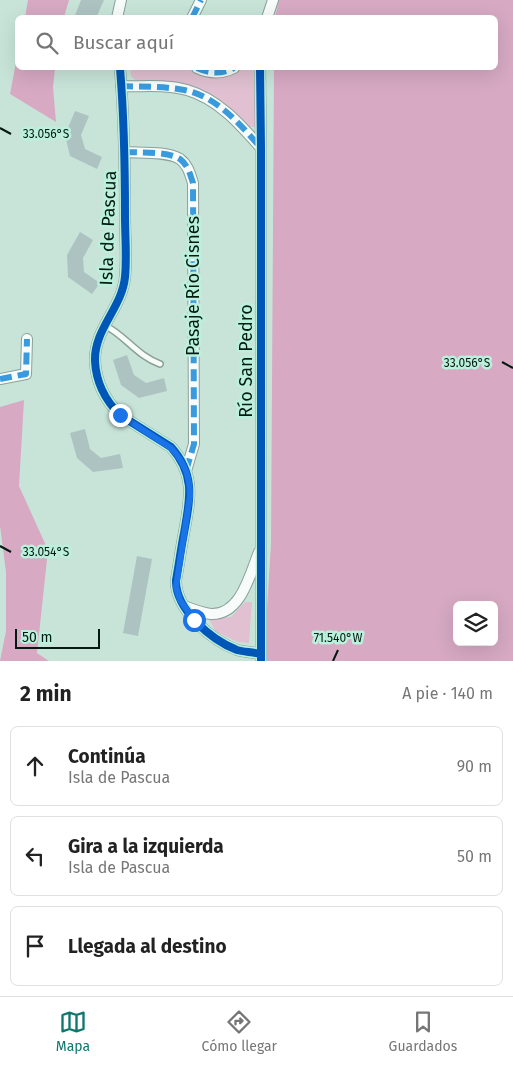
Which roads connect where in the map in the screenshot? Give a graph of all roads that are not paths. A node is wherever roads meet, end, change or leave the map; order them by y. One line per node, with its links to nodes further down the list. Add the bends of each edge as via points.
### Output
1 (122, 0): 4 (street)
2 (201, 0): 5 (street)
3 (273, 0): 6 (street)
4 (118, 15)
5 (194, 15)
6 (268, 15)
7 (120, 70): 11 (street, Isla de Pascua)
8 (204, 70): 9 (street, via 215,73)
9 (230, 70)
10 (260, 70): 12 (street, Río San Pedro)
11 (121, 86): 12 (street, via 166,87 207,98 242,126); 13 (street, Isla de Pascua)
12 (261, 148): 19 (street, Río San Pedro)
13 (125, 152): 14 (street, Isla de Pascua, via 126,276 118,302); 18 (street, Pasaje Río Cisnes, via 180,159 189,169 193,183 194,444)
14 (104, 325): 16 (lane, via 122,335 141,354); 18 (street, Isla de Pascua, via 97,343 95,362 98,382 107,400 120,415 171,448)
15 (27, 339): 17 (street, via 26,374)
16 (160, 364)
17 (0, 379)
18 (186, 471): 20 (street, Isla de Pascua, via 190,496 176,587)
19 (260, 548): 20 (street, via 242,592 225,612 211,614); 21 (street, Río San Pedro)
20 (184, 606): 21 (street, Isla de Pascua, via 194,620 220,642)
21 (261, 657)

